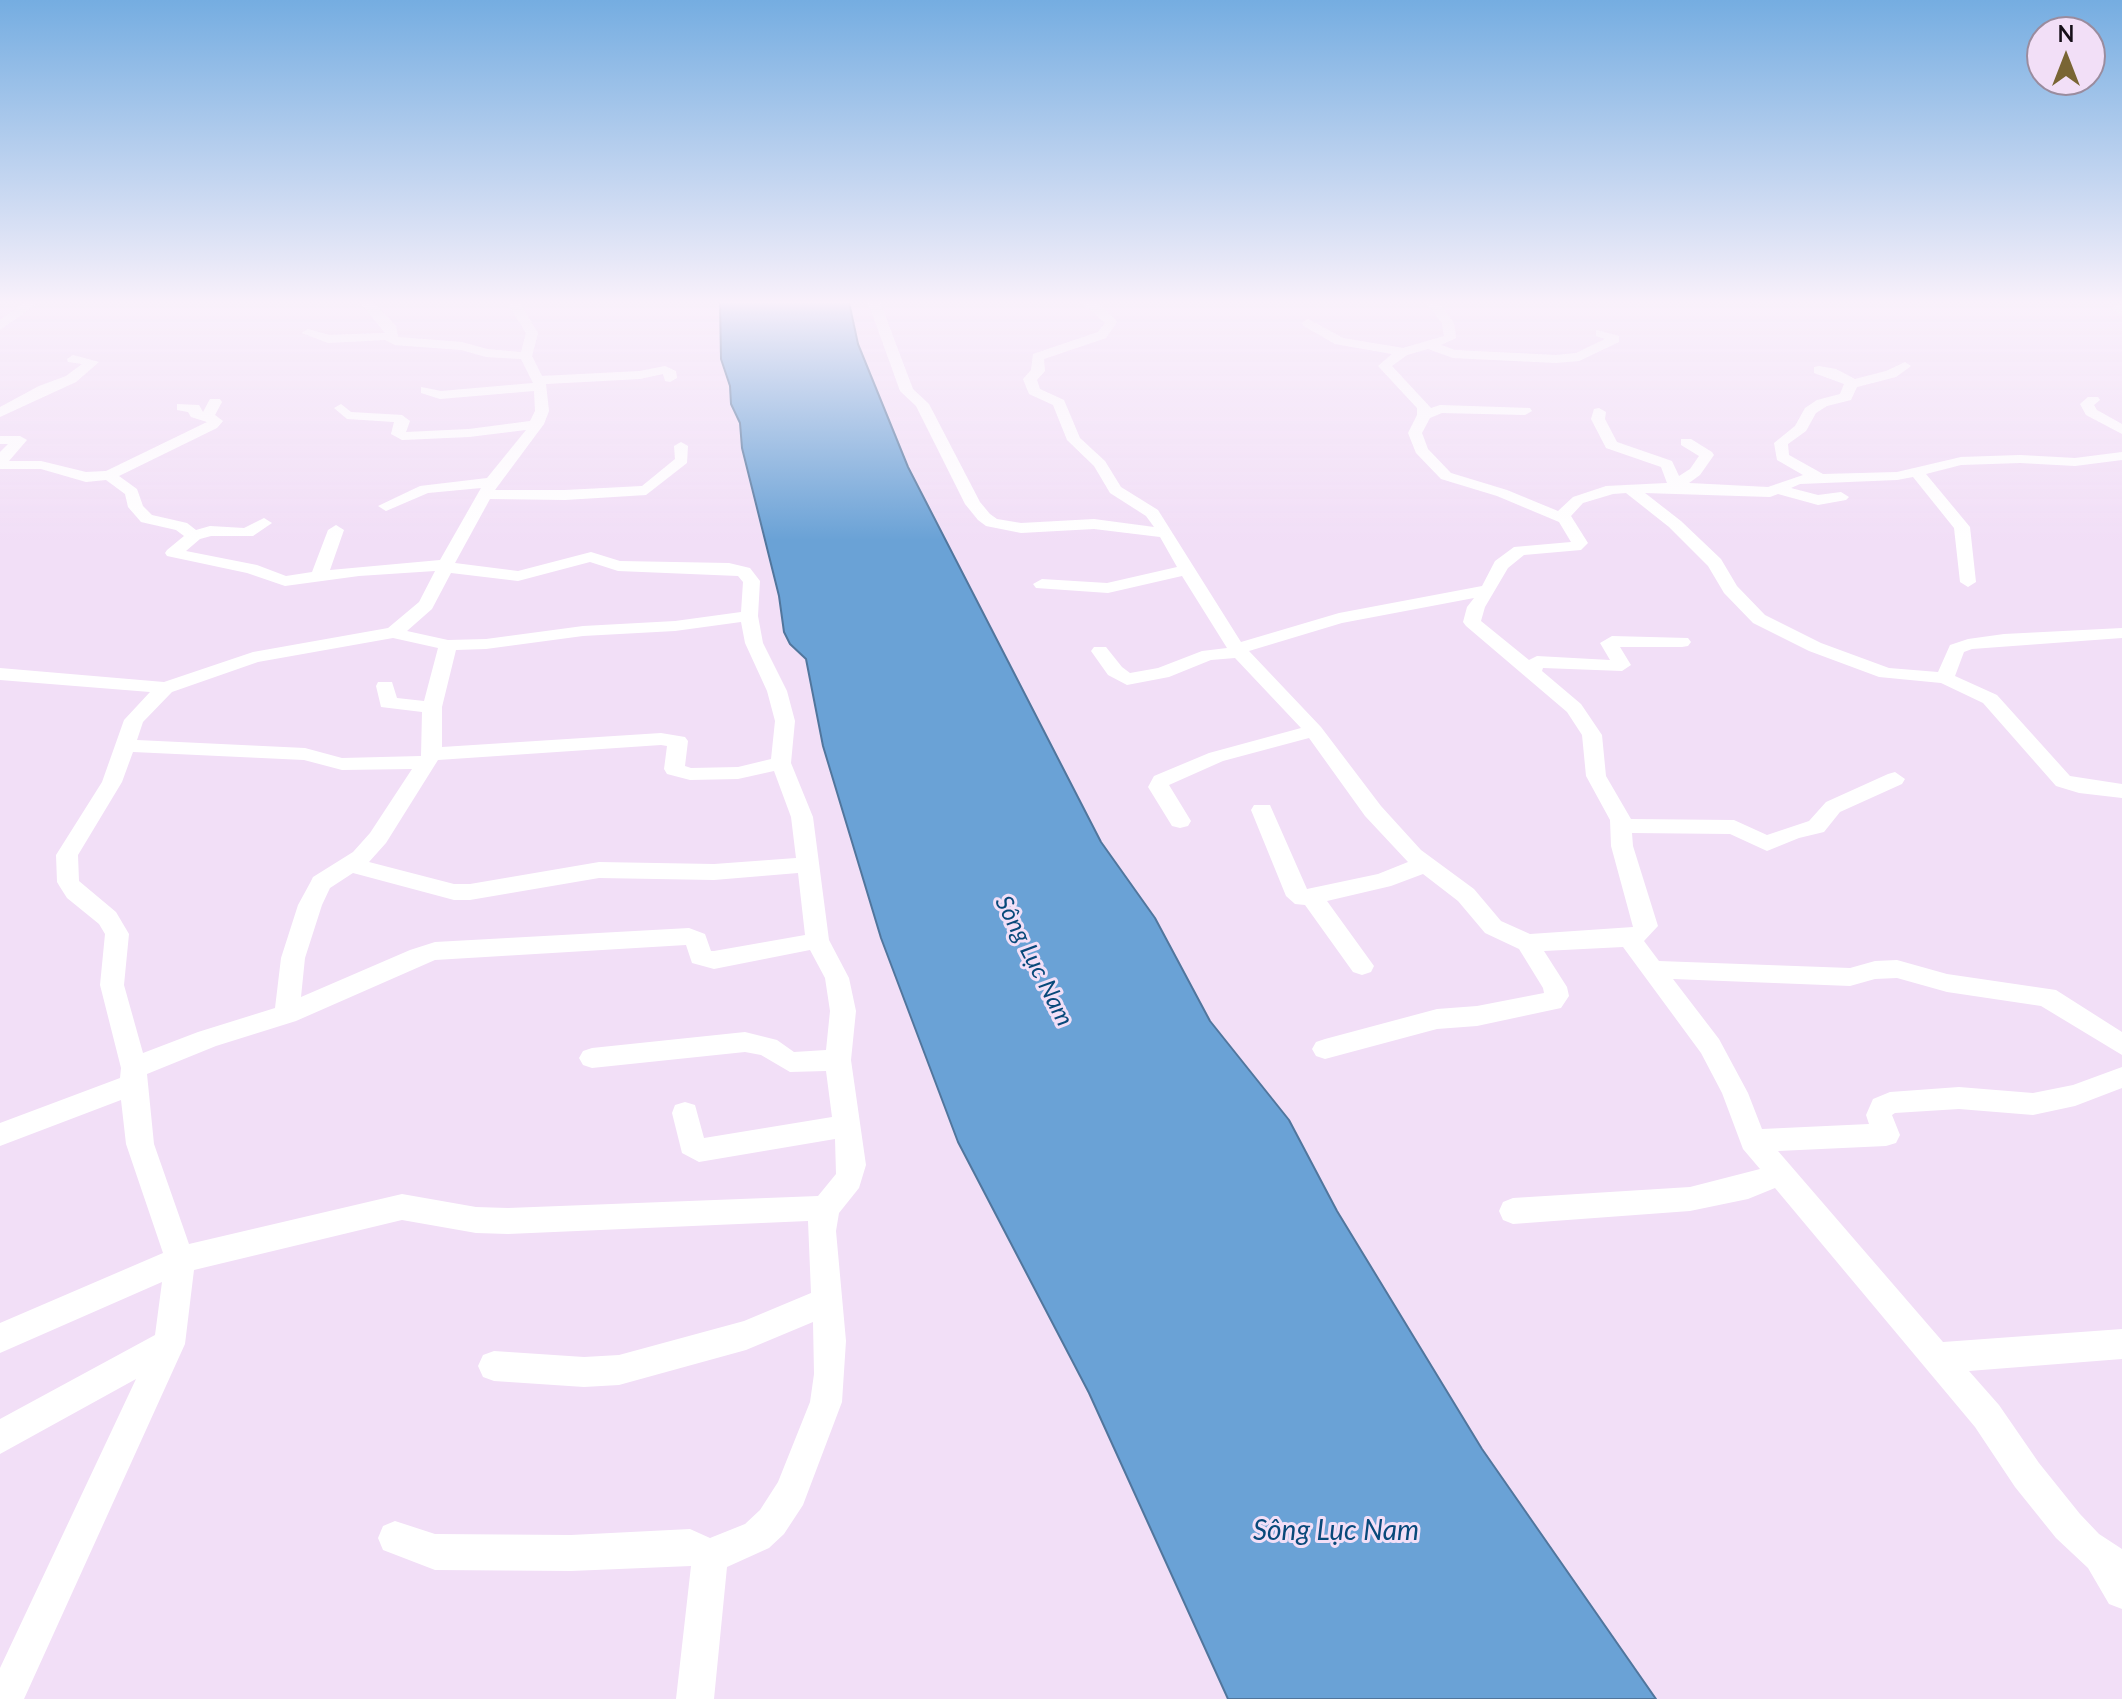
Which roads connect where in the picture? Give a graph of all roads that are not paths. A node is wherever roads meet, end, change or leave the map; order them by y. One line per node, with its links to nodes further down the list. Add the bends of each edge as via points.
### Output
1 (65, 381): 16 (street)
2 (561, 381): 8 (street)
3 (903, 381): 39 (street, via 922,404 973,504 992,523 1040,528 1094,524)
4 (1031, 381): 39 (street, via 1034,391 1059,403 1074,440 1100,464 1115,490 1152,513)
5 (1397, 381): 17 (street, via 1424,407)
6 (1849, 381): 9 (street)
7 (1859, 381): 9 (street)
8 (539, 383): 10 (street, via 440,395); 18 (street, via 543,402)
9 (1852, 383): 29 (street, via 1846,397 1810,411 1801,428 1781,443 1782,457)
10 (426, 390)
11 (2093, 400): 20 (street, via 2087,404 2091,412)
12 (182, 407): 28 (street, via 194,408 196,414 211,409 216,421)
13 (341, 408): 19 (street, via 353,416 397,418 403,421 399,436)
14 (1525, 411): 17 (street, via 1440,409)
15 (1599, 412): 30 (street, via 1611,445 1667,464)
16 (0, 413)
17 (1424, 415): 36 (street, via 1415,433 1417,443 1446,476)
18 (537, 424): 19 (street); 31 (street)
19 (484, 430): 24 (street)
20 (2122, 430)
21 (0, 440): 26 (street, via 20,440)
22 (1686, 442): 30 (street, via 1707,455)
23 (681, 446): 31 (street, via 682,460 646,490 565,495)
24 (442, 449)
25 (2122, 456): 27 (street, via 1961,461)
26 (0, 463): 28 (street, via 41,465 86,477)
27 (1918, 473): 29 (street); 44 (street, via 1962,527)
28 (109, 475): 40 (street, via 132,492 147,519 181,526)
29 (1820, 479): 33 (street, via 1797,480)
30 (1679, 487): 32 (street); 33 (street)
31 (488, 488): 35 (street, via 425,489); 41 (street)
32 (1629, 488): 36 (street, via 1587,495); 56 (street, via 1715,563 1730,589 1759,619 1886,673)
33 (1779, 490): 34 (street, via 1818,500)
34 (1841, 497)
35 (386, 506)
36 (1561, 517): 46 (street, via 1577,535 1578,546 1520,550 1501,565)
37 (264, 523): 40 (street, via 247,533 210,531)
38 (336, 530): 43 (street)
39 (1166, 533): 42 (street)
40 (194, 536): 43 (street, via 173,553 251,569 276,580)
41 (446, 566): 43 (street); 47 (street, via 518,576 591,557 618,566 737,569 752,581); 48 (street, via 426,605)
42 (1188, 570): 45 (street, via 1108,588); 52 (street)
43 (319, 576)
44 (1968, 582)
45 (1042, 584)
46 (1489, 590): 52 (street, via 1361,613); 54 (street, via 1472,622)
47 (749, 616): 51 (street); 63 (street, via 754,643 785,721)
48 (393, 633): 51 (street); 58 (street, via 267,655)
49 (2122, 633): 56 (street, via 1961,645)
50 (1682, 642): 54 (street, via 1612,641 1622,665 1537,662)
51 (448, 645): 59 (street)
52 (1239, 650): 53 (street, via 1127,679); 60 (street)
53 (1100, 651)
54 (1533, 670): 68 (street, via 1584,718 1596,776)
55 (0, 674): 58 (street)
56 (1945, 678): 65 (street, via 1990,699 2063,781)
57 (385, 686): 59 (street, via 388,703)
58 (165, 688): 61 (street, via 134,720)
59 (432, 707): 62 (street)
60 (1314, 731): 67 (street, via 1216,757 1161,781 1158,787); 70 (street, via 1373,811)
61 (125, 746): 62 (street, via 305,754 342,764); 83 (street, via 112,782 67,855 68,882 108,918 117,934 112,985)
62 (429, 758): 63 (street, via 661,739 678,741 674,769 690,774 738,773); 69 (street, via 378,838)
63 (781, 763): 71 (street, via 802,817)
64 (1895, 779): 68 (street, via 1833,807 1816,827 1767,844 1734,827)
65 (2122, 791)
66 (1262, 810): 72 (street, via 1294,890)
67 (1180, 821)
68 (1623, 826): 73 (street, via 1622,846 1646,926)
69 (348, 864): 71 (street, via 454,892 599,870 714,872); 78 (street, via 321,883 310,905 293,958)
70 (1425, 864): 72 (street, via 1406,874); 75 (street, via 1466,895 1493,927)
71 (809, 865): 74 (street)
72 (1312, 898): 76 (street)
73 (1629, 938): 75 (street); 77 (street)
74 (817, 940): 78 (street, via 714,960 700,957 697,940 689,936 448,949 418,956); 82 (street, via 837,978 843,1011)
75 (1527, 943): 80 (street, via 1555,987 1552,1001 1437,1019)
76 (1362, 966)
77 (1653, 970): 79 (street, via 1850,977 1897,969 1947,983 2047,997); 88 (street, via 1710,1046)
78 (287, 1014): 83 (street, via 207,1039)
79 (2122, 1045)
80 (1325, 1049)
81 (592, 1058): 82 (street, via 745,1042 768,1047 790,1062)
82 (838, 1060): 86 (street)
83 (134, 1076): 87 (street); 92 (street, via 140,1144)
84 (2122, 1077): 88 (street, via 2065,1099 2033,1104 1959,1098 1890,1103 1879,1115 1886,1135)
85 (685, 1113): 86 (street, via 692,1145 699,1150)
86 (849, 1125): 90 (street, via 849,1179)
87 (0, 1135)
88 (1753, 1141): 89 (street)
89 (1781, 1173): 91 (street, via 1748,1187 1690,1199); 97 (street)
90 (825, 1208): 92 (street, via 508,1221 402,1207); 93 (street)
91 (1513, 1211)
92 (180, 1260): 94 (street); 95 (street)
93 (825, 1302): 98 (street, via 746,1335 619,1370); 101 (street, via 830,1341 826,1402 791,1493 757,1536)
94 (0, 1338)
95 (169, 1344): 99 (street); 104 (street)
96 (2122, 1344): 97 (street)
97 (1938, 1358): 102 (street, via 2068,1526)
98 (494, 1366)
99 (0, 1437)
100 (395, 1538): 101 (street, via 451,1553 690,1547)
101 (710, 1556): 105 (street)
102 (2110, 1562): 103 (street)
103 (2122, 1591)
104 (5, 1699)
105 (695, 1699)

